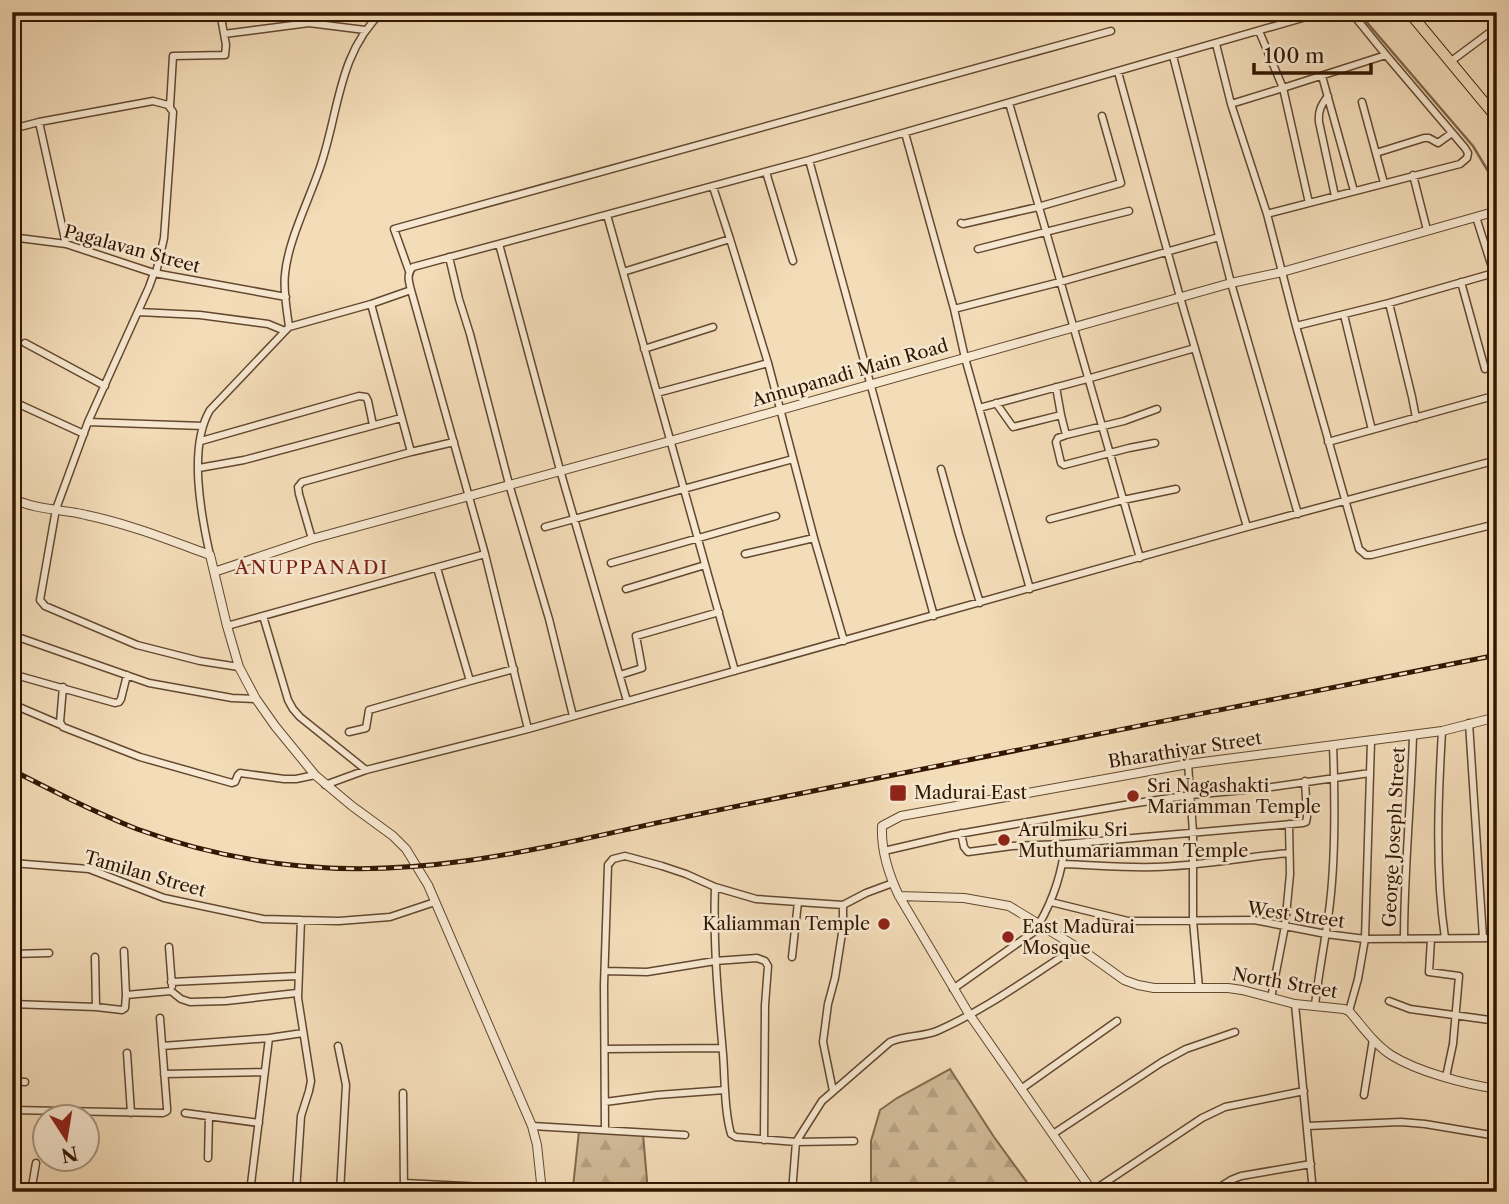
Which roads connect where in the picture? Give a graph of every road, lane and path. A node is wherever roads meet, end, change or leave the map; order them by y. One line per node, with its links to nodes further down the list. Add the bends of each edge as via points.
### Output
1 (220, 12): 12 (street)
2 (382, 12): 9 (street)
3 (1323, 12): 11 (street)
4 (1351, 12): 14 (street)
5 (1409, 12): 16 (main road)
6 (1457, 12): 7 (street)
7 (1470, 12)
8 (1497, 27): 16 (street)
9 (365, 30): 12 (street, via 309,23); 68 (street, via 345,68 319,172 287,263)
10 (1111, 31): 58 (street, via 394,229)
11 (1259, 32): 13 (street); 19 (street)
12 (224, 34): 24 (street, via 225,55 173,57)
13 (1216, 44): 15 (street); 23 (street)
14 (1386, 55): 18 (street); 30 (street)
15 (1172, 56): 17 (street); 50 (street)
16 (1450, 62): 26 (main road)
17 (1118, 72): 22 (street); 55 (street)
18 (1322, 76): 19 (street); 20 (street)
19 (1283, 89): 23 (street); 39 (street)
20 (1328, 96): 37 (street); 38 (street, via 1318,114)
21 (1362, 102): 31 (street)
22 (1009, 103): 29 (street); 40 (street)
23 (1231, 104): 44 (street)
24 (170, 106): 27 (street, via 153,102); 61 (street, via 165,230)
25 (1102, 116): 40 (street, via 1121,183)
26 (1497, 118)
27 (39, 122): 28 (street); 52 (street)
28 (12, 129)
29 (905, 133): 32 (street); 72 (street)
30 (1452, 133): 31 (street, via 1438,143 1424,138); 34 (street, via 1468,153 1464,162)
31 (1376, 153): 35 (street)
32 (809, 160): 33 (street); 86 (street)
33 (766, 172): 36 (street); 57 (street)
34 (1413, 175): 35 (street); 48 (street)
35 (1384, 183): 37 (street)
36 (713, 187): 45 (street); 51 (street)
37 (1354, 191): 38 (street)
38 (1335, 196): 39 (street)
39 (1309, 203): 44 (street)
40 (1038, 207): 47 (street); 49 (street)
41 (12, 210): 52 (street, Pagalavan Street, via 19,238)
42 (1129, 211): 49 (street)
43 (1497, 211): 46 (street, Annupanadi Main Road)
44 (1267, 214): 60 (street)
45 (607, 215): 53 (street); 59 (street)
46 (1476, 217): 48 (street, Annupanadi Main Road); 62 (street)
47 (961, 223)
48 (1427, 230): 60 (street, Annupanadi Main Road)
49 (1045, 232): 54 (street); 63 (street)
50 (1219, 237): 55 (street); 65 (street)
51 (730, 239): 59 (street); 83 (street)
52 (66, 244): 61 (street, Pagalavan Street)
53 (499, 244): 56 (street); 117 (street)
54 (978, 249)
55 (1168, 251): 63 (street); 69 (street)
56 (449, 257): 58 (street); 118 (street)
57 (793, 261)
58 (409, 271): 67 (street)
59 (623, 272): 81 (street)
60 (1282, 272): 65 (street, Annupanadi Main Road); 75 (street)
61 (155, 273): 68 (street, Pagalavan Street); 73 (street)
62 (1494, 273): 64 (street); 66 (street)
63 (1059, 282): 72 (street); 77 (street)
64 (1461, 282): 70 (street); 84 (street)
65 (1231, 283): 69 (street, Annupanadi Main Road); 126 (street)
66 (1497, 283)
67 (411, 290): 71 (street); 108 (street)
68 (286, 298): 78 (street)
69 (1180, 298): 77 (street, Annupanadi Main Road); 80 (street)
70 (1389, 303): 74 (street); 98 (street)
71 (372, 304): 78 (street); 97 (street)
72 (954, 309): 82 (street)
73 (138, 312): 78 (street, via 200,315); 87 (street)
74 (1344, 314): 75 (street); 103 (street)
75 (1296, 326): 109 (street)
76 (713, 327): 81 (street)
77 (1072, 327): 82 (street, Annupanadi Main Road); 85 (street)
78 (287, 329): 101 (street, via 210,410)
79 (24, 343): 87 (street)
80 (1195, 348): 85 (street); 132 (street)
81 (644, 349): 89 (street)
82 (965, 358): 86 (street, Annupanadi Main Road); 93 (street)
83 (768, 363): 89 (street); 95 (street)
84 (1485, 369)
85 (1087, 379): 88 (street); 102 (street)
86 (872, 383): 95 (street, Annupanadi Main Road); 148 (street)
87 (104, 386): 99 (street)
88 (1056, 387): 92 (street); 96 (street)
89 (657, 393): 107 (street)
90 (1497, 395): 98 (street)
91 (12, 401): 104 (street)
92 (996, 403): 93 (street); 96 (street, via 1013,427)
93 (979, 408): 145 (street)
94 (1157, 409): 102 (street)
95 (781, 410): 107 (street, Annupanadi Main Road); 113 (street)
96 (1061, 415): 105 (street)
97 (401, 418): 100 (street); 111 (street)
98 (1416, 418): 103 (street)
99 (88, 422): 101 (street); 104 (street)
100 (373, 425): 106 (street, via 368,401 359,396); 115 (street)
101 (203, 426): 106 (street)
102 (1101, 426): 105 (street); 112 (street)
103 (1371, 430): 109 (street)
104 (84, 434): 125 (street)
105 (1066, 435): 112 (street, via 1056,442 1064,465)
106 (201, 440): 115 (street)
107 (670, 441): 117 (street, Annupanadi Main Road); 119 (street)
108 (454, 442): 111 (street); 121 (street)
109 (1328, 442): 124 (street)
110 (1155, 443): 112 (street)
111 (411, 452): 134 (street, via 302,482 299,494)
112 (1109, 453): 123 (street)
113 (793, 459): 119 (street); 133 (street)
114 (1497, 460): 124 (street)
115 (199, 468): 138 (street, via 201,512)
116 (941, 469): 146 (street)
117 (560, 470): 118 (street, Annupanadi Main Road); 128 (street)
118 (509, 484): 121 (street, Annupanadi Main Road); 164 (street)
119 (684, 489): 128 (street); 135 (street)
120 (1176, 489): 123 (street)
121 (468, 496): 134 (street, Annupanadi Main Road); 136 (street)
122 (12, 498): 125 (street)
123 (1123, 500): 129 (street); 139 (street)
124 (1345, 501): 126 (street); 130 (street, via 1359,550 1366,555)
125 (56, 509): 138 (street, via 148,532); 153 (street, via 40,596 45,606 137,645)
126 (1298, 514): 132 (street)
127 (776, 516): 135 (street)
128 (575, 519): 131 (street); 157 (street)
129 (1050, 519)
130 (1496, 524)
131 (545, 527)
132 (1247, 527): 139 (street)
133 (814, 538): 137 (street); 152 (street)
134 (312, 540): 143 (street, Annupanadi Main Road)
135 (698, 540): 140 (street); 141 (street)
136 (485, 554): 142 (street); 154 (street)
137 (745, 554)
138 (210, 555): 143 (street)
139 (1140, 558): 145 (street)
140 (611, 563)
141 (705, 565): 144 (street); 147 (street)
142 (438, 568): 149 (street); 159 (street)
143 (214, 572): 150 (street)
144 (626, 589)
145 (1030, 589): 146 (street)
146 (980, 603): 148 (street)
147 (719, 612): 155 (street); 157 (street, via 636,636 642,668)
148 (934, 615): 152 (street)
149 (263, 616): 150 (street); 175 (street, via 293,709)
150 (227, 626): 153 (street)
151 (12, 635): 158 (street)
152 (844, 640): 155 (street)
153 (239, 667): 161 (street)
154 (514, 669): 159 (street); 168 (street)
155 (735, 671): 162 (street)
156 (12, 674): 160 (street)
157 (620, 675): 162 (street)
158 (127, 676): 160 (street, via 115,703); 161 (street)
159 (470, 681): 170 (street, via 372,708 366,728)
160 (63, 687): 167 (street)
161 (256, 699): 177 (street)
162 (627, 701): 164 (street)
163 (12, 704): 167 (street)
164 (573, 716): 168 (street)
165 (1497, 717): 166 (street, Bharathiyar Street)
166 (1469, 723): 169 (street, Bharathiyar Street); 204 (street)
167 (61, 725): 177 (street, via 140,757 232,783 240,773 284,779)
168 (528, 729): 175 (street)
169 (1442, 731): 171 (street, Bharathiyar Street); 203 (street, via 1438,870)
170 (349, 732)
171 (1413, 736): 172 (street, Bharathiyar Street); 207 (street, George Joseph Street)
172 (1371, 741): 173 (street, Bharathiyar Street); 176 (street)
173 (1333, 745): 174 (street, Bharathiyar Street); 178 (street)
174 (1188, 764): 181 (street); 186 (street, Bharathiyar Street, via 901,816 882,826)
175 (366, 771): 180 (street)
176 (1370, 773): 178 (street); 206 (street)
177 (315, 775): 180 (street)
178 (1334, 777): 179 (street); 202 (street)
179 (1305, 781): 181 (street); 182 (street, via 1307,820)
180 (325, 785): 194 (street, via 406,849)
181 (1191, 795): 183 (street); 184 (street)
182 (1289, 824): 183 (street); 187 (street)
183 (1193, 832): 185 (street); 190 (street)
184 (961, 833): 185 (street, via 968,852); 186 (street)
185 (1065, 844): 189 (street)
186 (884, 851): 191 (street)
187 (1289, 853): 190 (street); 201 (street)
188 (12, 863): 198 (street, Tamilan Street, via 89,869 164,898 263,919)
189 (1063, 864): 190 (street); 196 (street)
190 (1192, 865): 199 (street)
191 (893, 883): 193 (street); 197 (street)
192 (715, 887): 195 (street, via 756,899); 216 (street); 217 (street, via 662,866 625,856 612,859 608,865)
193 (899, 896): 200 (street, North Street, via 987,901 1017,910); 221 (street)
194 (435, 902): 198 (street, Tamilan Street, via 390,917); 264 (street)
195 (798, 902): 197 (street); 215 (street)
196 (1051, 902): 199 (street, West Street, via 1128,921); 200 (street)
197 (844, 905): 254 (street, via 823,1042)
198 (300, 920): 218 (street)
199 (1193, 921): 201 (street, West Street, via 1254,920); 220 (street)
200 (1040, 925): 210 (street, North Street); 221 (street)
201 (1285, 926): 202 (street, West Street); 225 (street)
202 (1326, 934): 206 (street, West Street); 229 (street)
203 (1444, 938): 204 (street, West Street); 208 (street, West Street)
204 (1483, 938): 205 (street, West Street)
205 (1497, 938)
206 (1365, 939): 207 (street, West Street); 231 (street)
207 (1404, 939): 208 (street, West Street)
208 (1431, 939): 233 (street, via 1429,972 1459,976)
209 (169, 947): 219 (street)
210 (1077, 947): 220 (street, North Street, via 1138,985); 232 (street)
211 (124, 951): 224 (street)
212 (50, 953): 213 (street)
213 (12, 954)
214 (95, 957): 230 (street)
215 (792, 957)
216 (715, 961): 217 (street, via 647,972); 243 (street); 270 (street, via 757,958 768,966)
217 (605, 971): 244 (street)
218 (298, 976): 219 (street); 223 (street)
219 (171, 982): 222 (street)
220 (1199, 988): 225 (street, North Street, via 1228,988)
221 (953, 989): 232 (street)
222 (171, 991): 223 (street, via 190,1002); 224 (street)
223 (298, 993): 238 (street)
224 (126, 995): 230 (street, via 122,1010)
225 (1271, 998): 228 (street, North Street)
226 (1389, 1001): 233 (street)
227 (12, 1004): 230 (street)
228 (1295, 1004): 229 (street, North Street); 255 (street)
229 (1315, 1005): 231 (street, North Street)
230 (96, 1007)
231 (1349, 1011): 240 (street, North Street)
232 (969, 1014): 251 (street); 254 (street, via 936,1032 890,1042)
233 (1457, 1016): 236 (street); 248 (street)
234 (160, 1018): 241 (street)
235 (1117, 1021): 251 (street)
236 (1497, 1021)
237 (1235, 1032): 267 (street, via 1174,1055)
238 (303, 1033): 239 (street); 280 (street, via 311,1080 302,1116)
239 (269, 1038): 241 (street); 246 (street)
240 (1373, 1039): 248 (street, North Street, via 1391,1055); 257 (street)
241 (162, 1045): 247 (street)
242 (338, 1046): 281 (street, via 346,1085)
243 (722, 1048): 244 (street); 253 (street)
244 (605, 1049): 258 (street)
245 (127, 1053): 260 (street)
246 (264, 1072): 247 (street); 263 (street)
247 (164, 1073): 260 (street, via 167,1111)
248 (1446, 1077): 252 (street, North Street)
249 (12, 1081): 250 (street)
250 (25, 1082)
251 (1021, 1089): 267 (street)
252 (1497, 1089)
253 (726, 1090): 258 (street); 270 (street, via 731,1134)
254 (834, 1091): 272 (street, via 822,1101)
255 (1304, 1091): 265 (street); 284 (street, via 1225,1107)
256 (403, 1093): 276 (street)
257 (1364, 1095)
258 (605, 1102): 266 (street)
259 (12, 1110): 260 (street)
260 (131, 1113)
261 (185, 1113): 262 (street)
262 (209, 1116): 263 (street); 273 (street)
263 (258, 1123): 279 (street, via 251,1184)
264 (532, 1126): 266 (street); 277 (street)
265 (1307, 1126): 269 (street, via 1401,1122); 274 (street)
266 (605, 1130): 268 (street)
267 (1054, 1134): 284 (street)
268 (685, 1135)
269 (1497, 1136)
270 (764, 1140): 272 (street)
271 (854, 1141): 272 (street)
272 (796, 1142): 283 (street)
273 (208, 1158)
274 (1311, 1164): 285 (street, via 1241,1176); 286 (street)
275 (35, 1172): 278 (street)
276 (404, 1184): 277 (street); 282 (street)
277 (542, 1191)
278 (32, 1192)
279 (258, 1192)
280 (296, 1192)
281 (340, 1192)
282 (404, 1192)
283 (792, 1192)
284 (1092, 1192)
285 (1212, 1192)
286 (1313, 1192)

